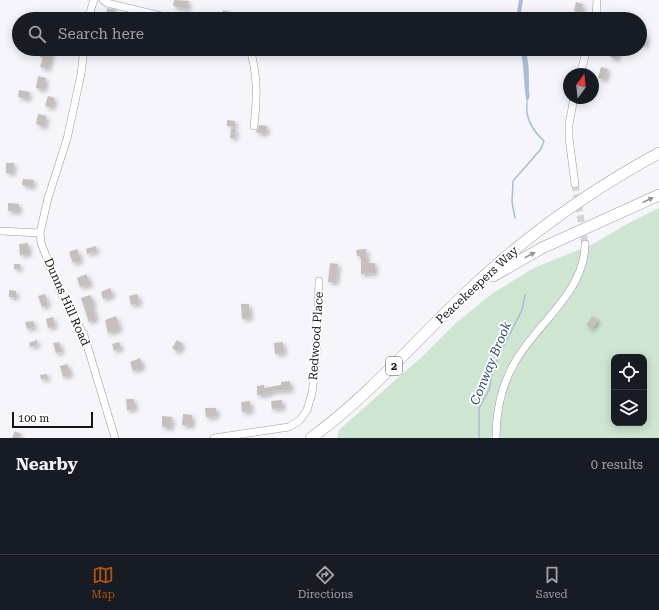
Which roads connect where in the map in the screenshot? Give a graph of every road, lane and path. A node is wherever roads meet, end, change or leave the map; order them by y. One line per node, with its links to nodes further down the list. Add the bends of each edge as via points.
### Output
1 (94, 0): 4 (street)
2 (103, 0): 5 (street)
3 (597, 0): 6 (street)
4 (90, 12)
5 (145, 12)
6 (596, 12)
7 (83, 56): 19 (street, Dunns Hill Road, via 67,139)
8 (251, 56): 12 (street, via 257,87)
9 (585, 56): 10 (street)
10 (582, 68)
11 (573, 104): 16 (street, via 569,138)
12 (254, 126)
13 (659, 146): 15 (highway)
14 (659, 153): 15 (highway, Peacekeepers Way / 2)
15 (628, 170): 22 (highway, Peacekeepers Way / 2, via 582,199 527,239)
16 (575, 184)
17 (659, 195): 22 (highway, one-way to 17, via 542,248)
18 (0, 231): 19 (street)
19 (40, 233): 23 (street, Dunns Hill Road, via 41,243 59,289 84,335)
20 (585, 244): 26 (street, via 583,262 572,286 522,350 508,375 496,416)
21 (319, 281): 24 (street, Redwood Place, via 315,366 307,410 300,420 289,427)
22 (471, 288): 25 (highway, Peacekeepers Way / 2, via 354,404)
23 (115, 438)
24 (214, 438)
25 (311, 438)
26 (496, 438)

